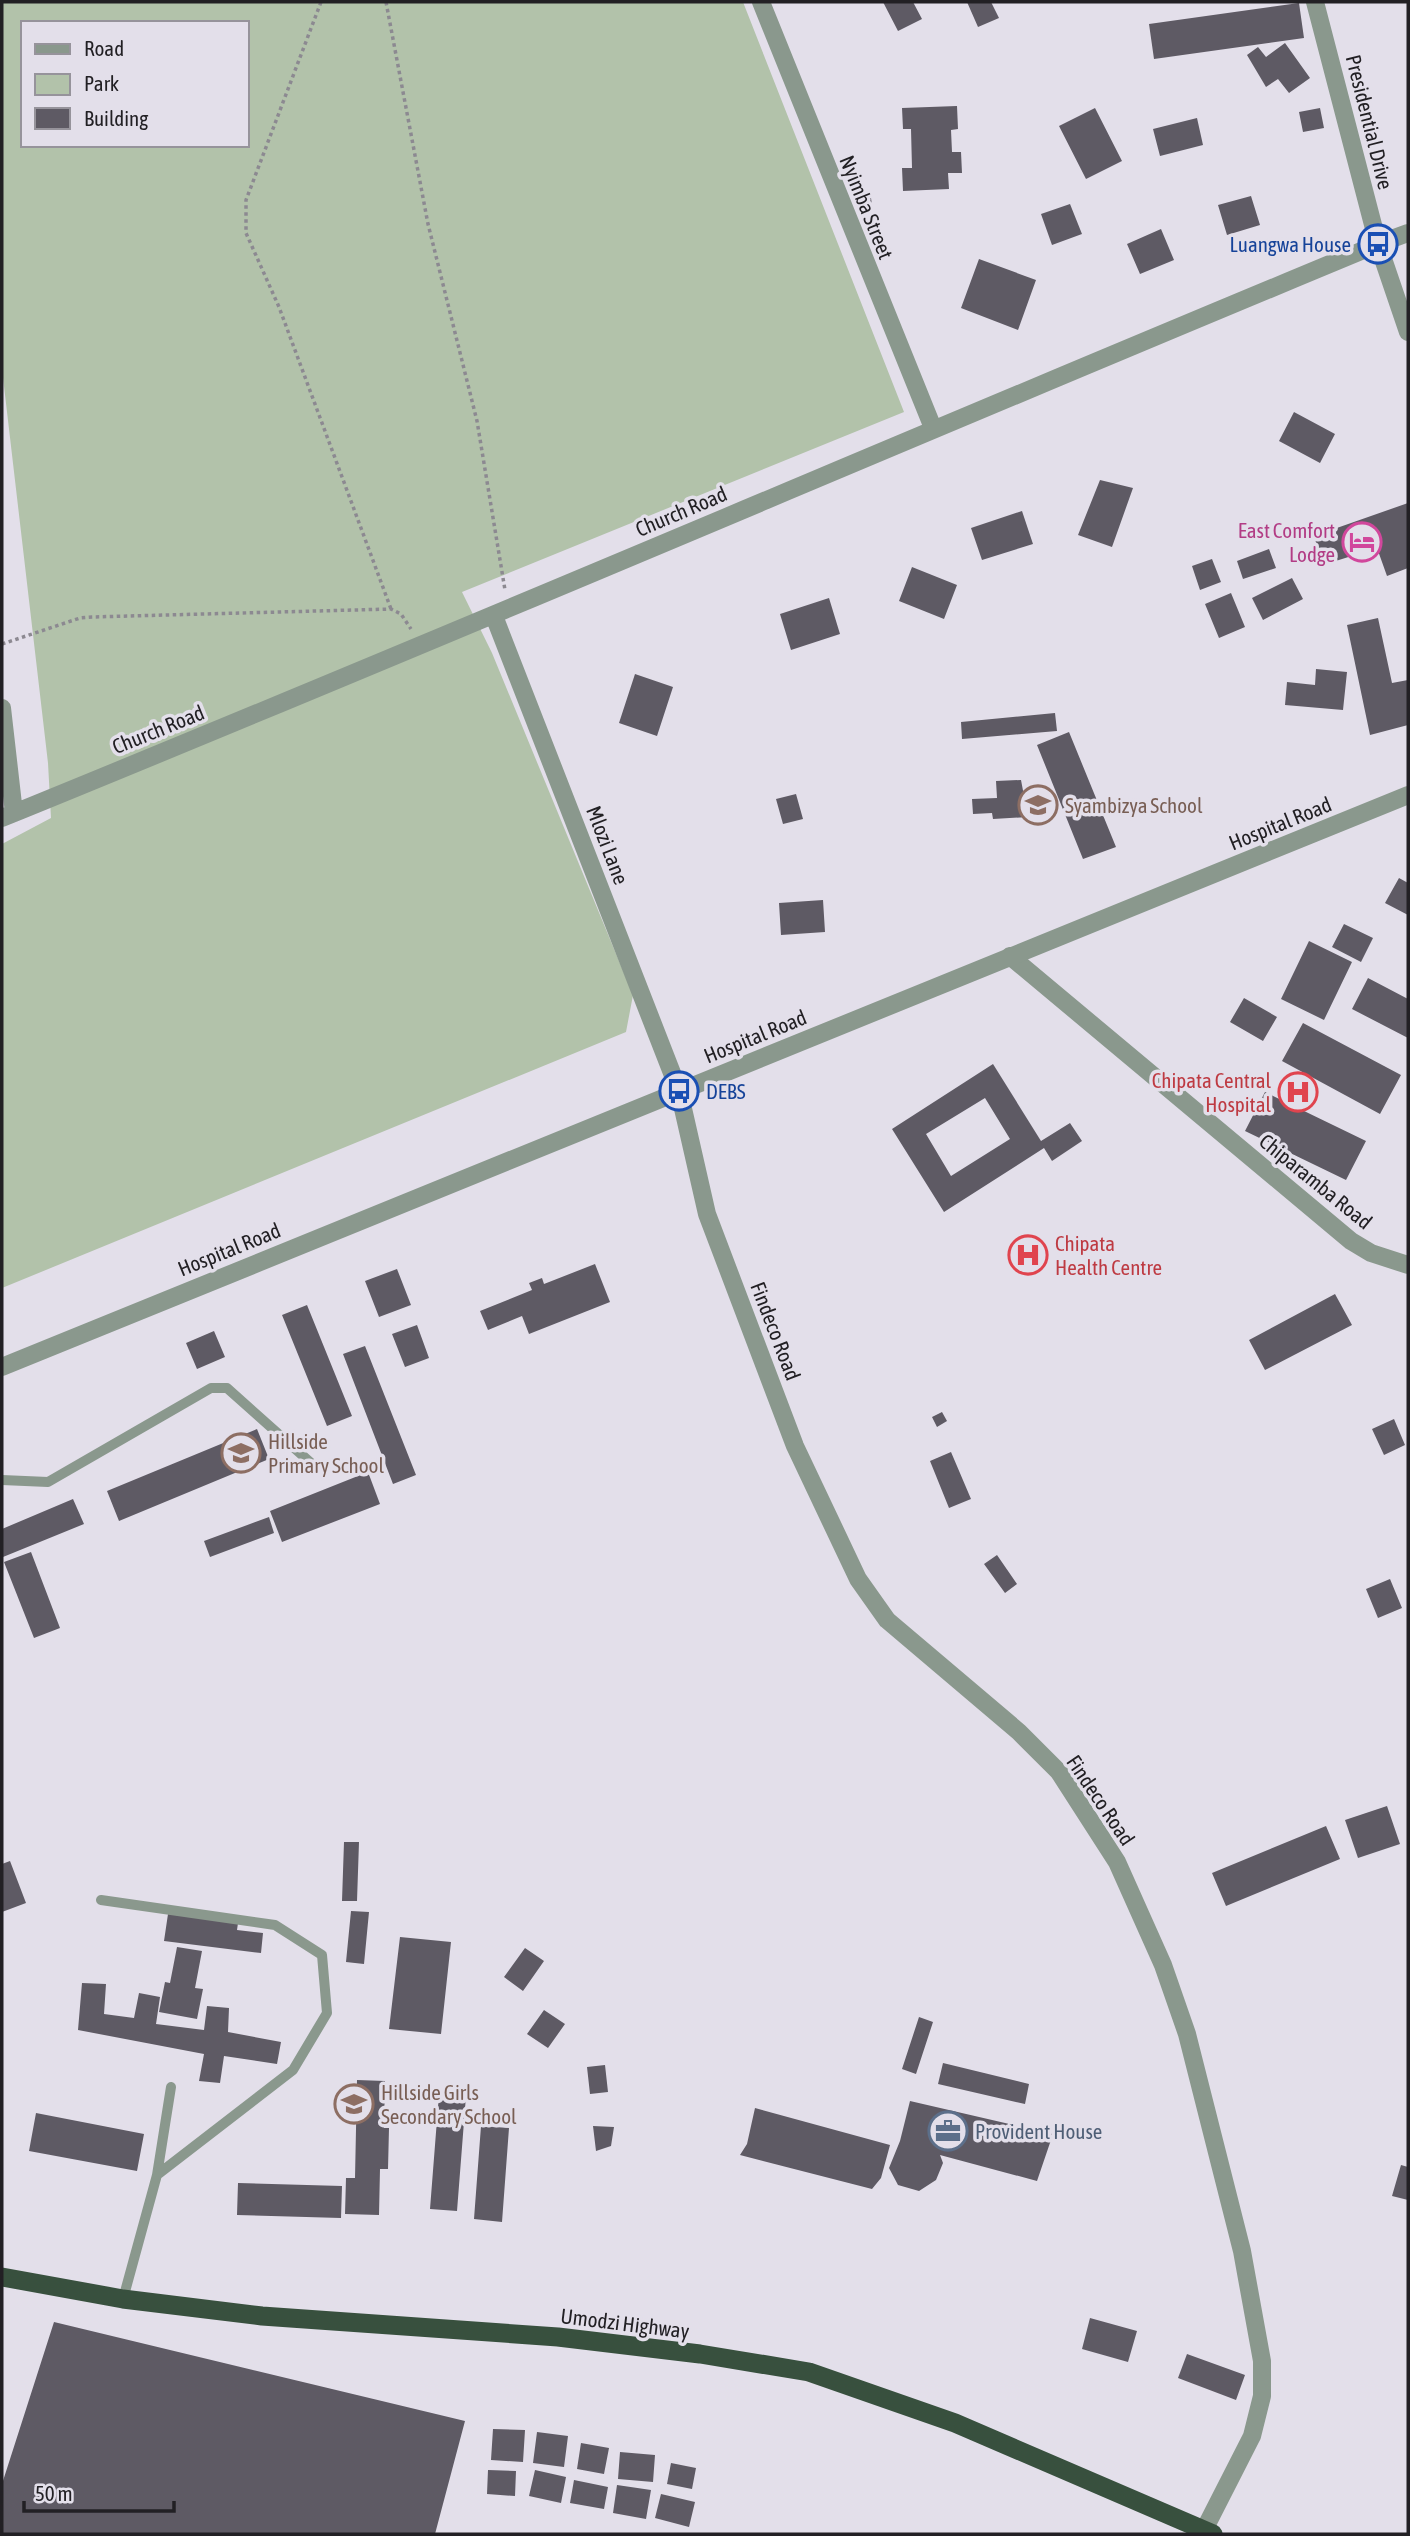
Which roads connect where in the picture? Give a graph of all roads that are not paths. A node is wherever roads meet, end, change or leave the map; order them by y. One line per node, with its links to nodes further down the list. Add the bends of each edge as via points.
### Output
1 (761, 2): 6 (street, Nyimba Street)
2 (1315, 2): 4 (street, Presidential Drive)
3 (1408, 233): 4 (street, Church Road)
4 (1378, 244): 5 (street, Presidential Drive); 6 (street, Church Road)
5 (1408, 332)
6 (933, 428): 7 (street, Church Road)
7 (501, 613): 10 (street, Church Road); 12 (street, Mlozi Lane)
8 (2, 708): 10 (street)
9 (1408, 795): 11 (street, Hospital Road)
10 (8, 815)
11 (1010, 956): 12 (street, Hospital Road); 13 (street, Chiparamba Road, via 1351,1241)
12 (680, 1091): 14 (street, Hospital Road); 22 (street, Findeco Road, via 707,1214 796,1446 858,1579 887,1620 1059,1772 1117,1862 1163,1965 1187,2034 1239,2238 1262,2361 1262,2396 1252,2436)
13 (1408, 1265)
14 (2, 1367)
15 (311, 1463): 16 (lane, via 226,1388 218,1387 48,1482)
16 (2, 1480)
17 (101, 1900): 19 (lane, via 275,1925 322,1955 327,2013 293,2070)
18 (171, 2087): 19 (lane)
19 (157, 2175): 21 (lane)
20 (2, 2277): 21 (highway, Umodzi Highway)
21 (123, 2299): 22 (highway, Umodzi Highway, via 262,2316 558,2337 809,2372 955,2423)
22 (1206, 2533)

